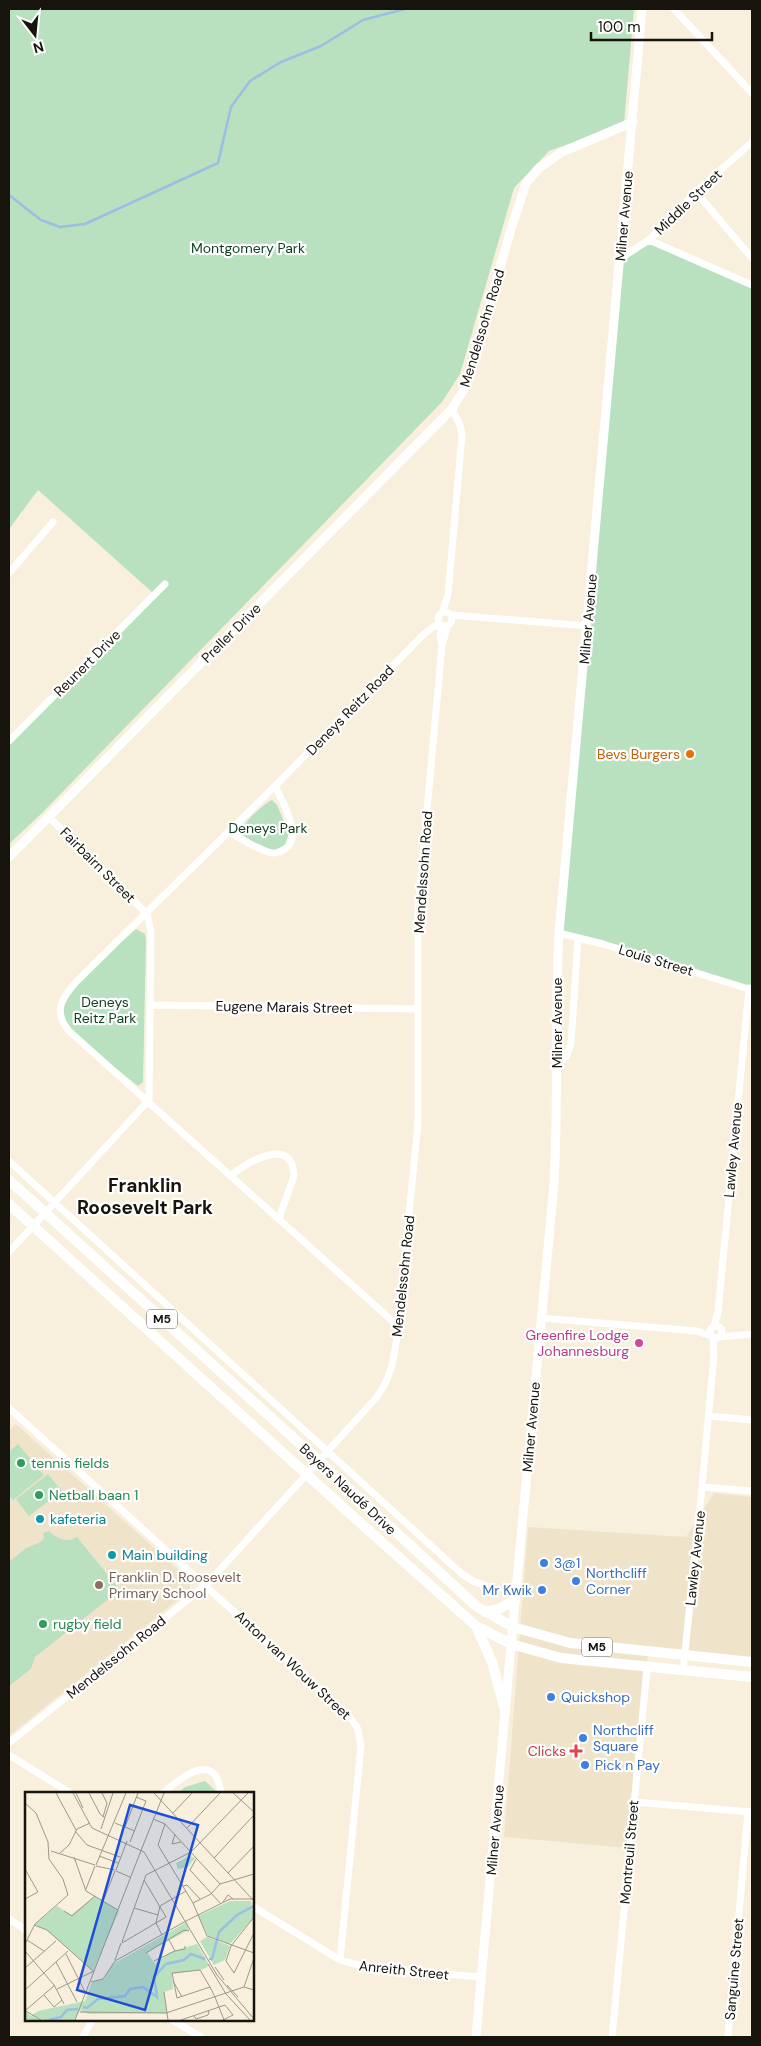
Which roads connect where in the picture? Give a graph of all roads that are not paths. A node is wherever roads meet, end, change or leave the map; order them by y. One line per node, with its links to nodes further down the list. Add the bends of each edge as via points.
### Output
1 (642, 9): 4 (main road, Milner Avenue)
2 (674, 9): 3 (street)
3 (752, 93)
4 (632, 122): 8 (main road, Milner Avenue); 11 (main road, Mendelssohn Road, via 549,160 526,183 466,386)
5 (752, 142): 6 (street, Middle Street)
6 (696, 192): 7 (street, Middle Street); 9 (street)
7 (649, 240): 8 (street, Middle Street); 10 (street)
8 (621, 258): 16 (main road, Milner Avenue)
9 (752, 258)
10 (752, 285)
11 (452, 410): 15 (street, Mendelssohn Road, via 462,435); 19 (main road, Preller Drive)
12 (53, 522): 13 (street)
13 (9, 573)
14 (165, 584): 17 (street, Reunert Drive)
15 (445, 619): 16 (street, via 469,616); 18 (street, Deneys Reitz Road, via 429,626); 27 (street, Mendelssohn Road, via 440,636 442,645 418,910)
16 (587, 626): 23 (main road, Milner Avenue)
17 (9, 741)
18 (275, 786): 20 (street, Deneys Reitz Road); 20 (street, via 291,824 293,836 289,846 280,852 269,852)
19 (49, 817): 21 (main road, Preller Drive); 22 (street, Fairbairn Street)
20 (229, 832): 22 (street, Deneys Reitz Road)
21 (9, 857)
22 (147, 914): 26 (street, via 151,932); 29 (street, Deneys Reitz Road, via 69,990 60,1011 63,1024 69,1031)
23 (559, 933): 24 (street, Louis Street); 28 (main road, Milner Avenue)
24 (578, 938): 25 (street, Louis Street); 28 (street, via 571,1044 566,1057)
25 (751, 989): 41 (street, Lawley Avenue)
26 (150, 1005): 27 (street, Eugene Marais Street); 29 (street)
27 (418, 1009): 40 (street, Mendelssohn Road, via 418,1122)
28 (557, 1065): 39 (main road, Milner Avenue, via 554,1184)
29 (148, 1100): 31 (street, Deneys Reitz Road); 33 (street)
30 (9, 1161): 33 (street, Beyers Naudé Drive)
31 (231, 1174): 36 (street, Deneys Reitz Road); 36 (street, via 267,1154 278,1154 288,1160 294,1176)
32 (9, 1180): 35 (main road, Beyers Naudé Drive / M5)
33 (54, 1202): 35 (street); 46 (street, Beyers Naudé Drive)
34 (9, 1204): 37 (main road, Beyers Naudé Drive / M5)
35 (44, 1212): 37 (street); 47 (main road, Beyers Naudé Drive / M5)
36 (279, 1218): 40 (street, Deneys Reitz Road)
37 (32, 1225): 38 (street); 48 (main road, Beyers Naudé Drive / M5)
38 (9, 1252)
39 (541, 1318): 41 (street); 53 (main road, Milner Avenue)
40 (398, 1326): 46 (street, Mendelssohn Road, via 392,1369 384,1388)
41 (716, 1332): 42 (street); 44 (street, Lawley Avenue)
42 (752, 1334)
43 (9, 1408): 51 (street, Anton van Wouw Street)
44 (708, 1416): 45 (street); 49 (street, Lawley Avenue)
45 (752, 1420)
46 (327, 1450): 47 (street, Mendelssohn Road); 52 (street, Beyers Naudé Drive, via 462,1574)
47 (319, 1461): 48 (street, Mendelssohn Road); 54 (main road, Beyers Naudé Drive / M5)
48 (307, 1474): 51 (street, Mendelssohn Road); 55 (main road, Beyers Naudé Drive / M5)
49 (702, 1487): 50 (street); 58 (street, Lawley Avenue)
50 (752, 1491)
51 (206, 1585): 64 (street, Mendelssohn Road); 74 (street, Anton van Wouw Street, via 348,1715 359,1731 361,1745)
52 (494, 1589)
53 (515, 1600): 54 (main road); 56 (main road, Milner Avenue)
54 (485, 1612): 56 (main road, Beyers Naudé Drive / M5)
55 (476, 1626): 57 (main road, Beyers Naudé Drive / M5); 63 (main road, via 492,1662)
56 (513, 1627): 57 (main road, Milner Avenue); 58 (main road, Beyers Naudé Drive / M5, via 570,1643)
57 (511, 1644): 60 (main road, Beyers Naudé Drive / M5, via 561,1658); 63 (main road, Milner Avenue)
58 (684, 1656): 59 (main road, Beyers Naudé Drive / M5); 61 (street, Lawley Avenue)
59 (752, 1662)
60 (647, 1668): 61 (main road, Beyers Naudé Drive / M5); 69 (street, Montreuil Street)
61 (683, 1671): 62 (main road, Beyers Naudé Drive / M5)
62 (752, 1677)
63 (505, 1712): 75 (main road, Milner Avenue)
64 (9, 1743)
65 (9, 1756): 66 (street)
66 (69, 1792)
67 (164, 1792): 68 (street, via 186,1774 202,1770 214,1774)
68 (220, 1792)
69 (634, 1802): 70 (street); 81 (street, Montreuil Street)
70 (750, 1812): 82 (street, Sanguine Street)
71 (254, 1907): 74 (street, Anreith Street)
72 (9, 1919): 73 (street)
73 (25, 1929)
74 (340, 1960): 75 (street, Anreith Street, via 370,1968)
75 (482, 1977): 80 (main road, Milner Avenue)
76 (91, 2021): 78 (street)
77 (174, 2021): 79 (street)
78 (83, 2037)
79 (200, 2037)
80 (476, 2037)
81 (612, 2037)
82 (728, 2037)

